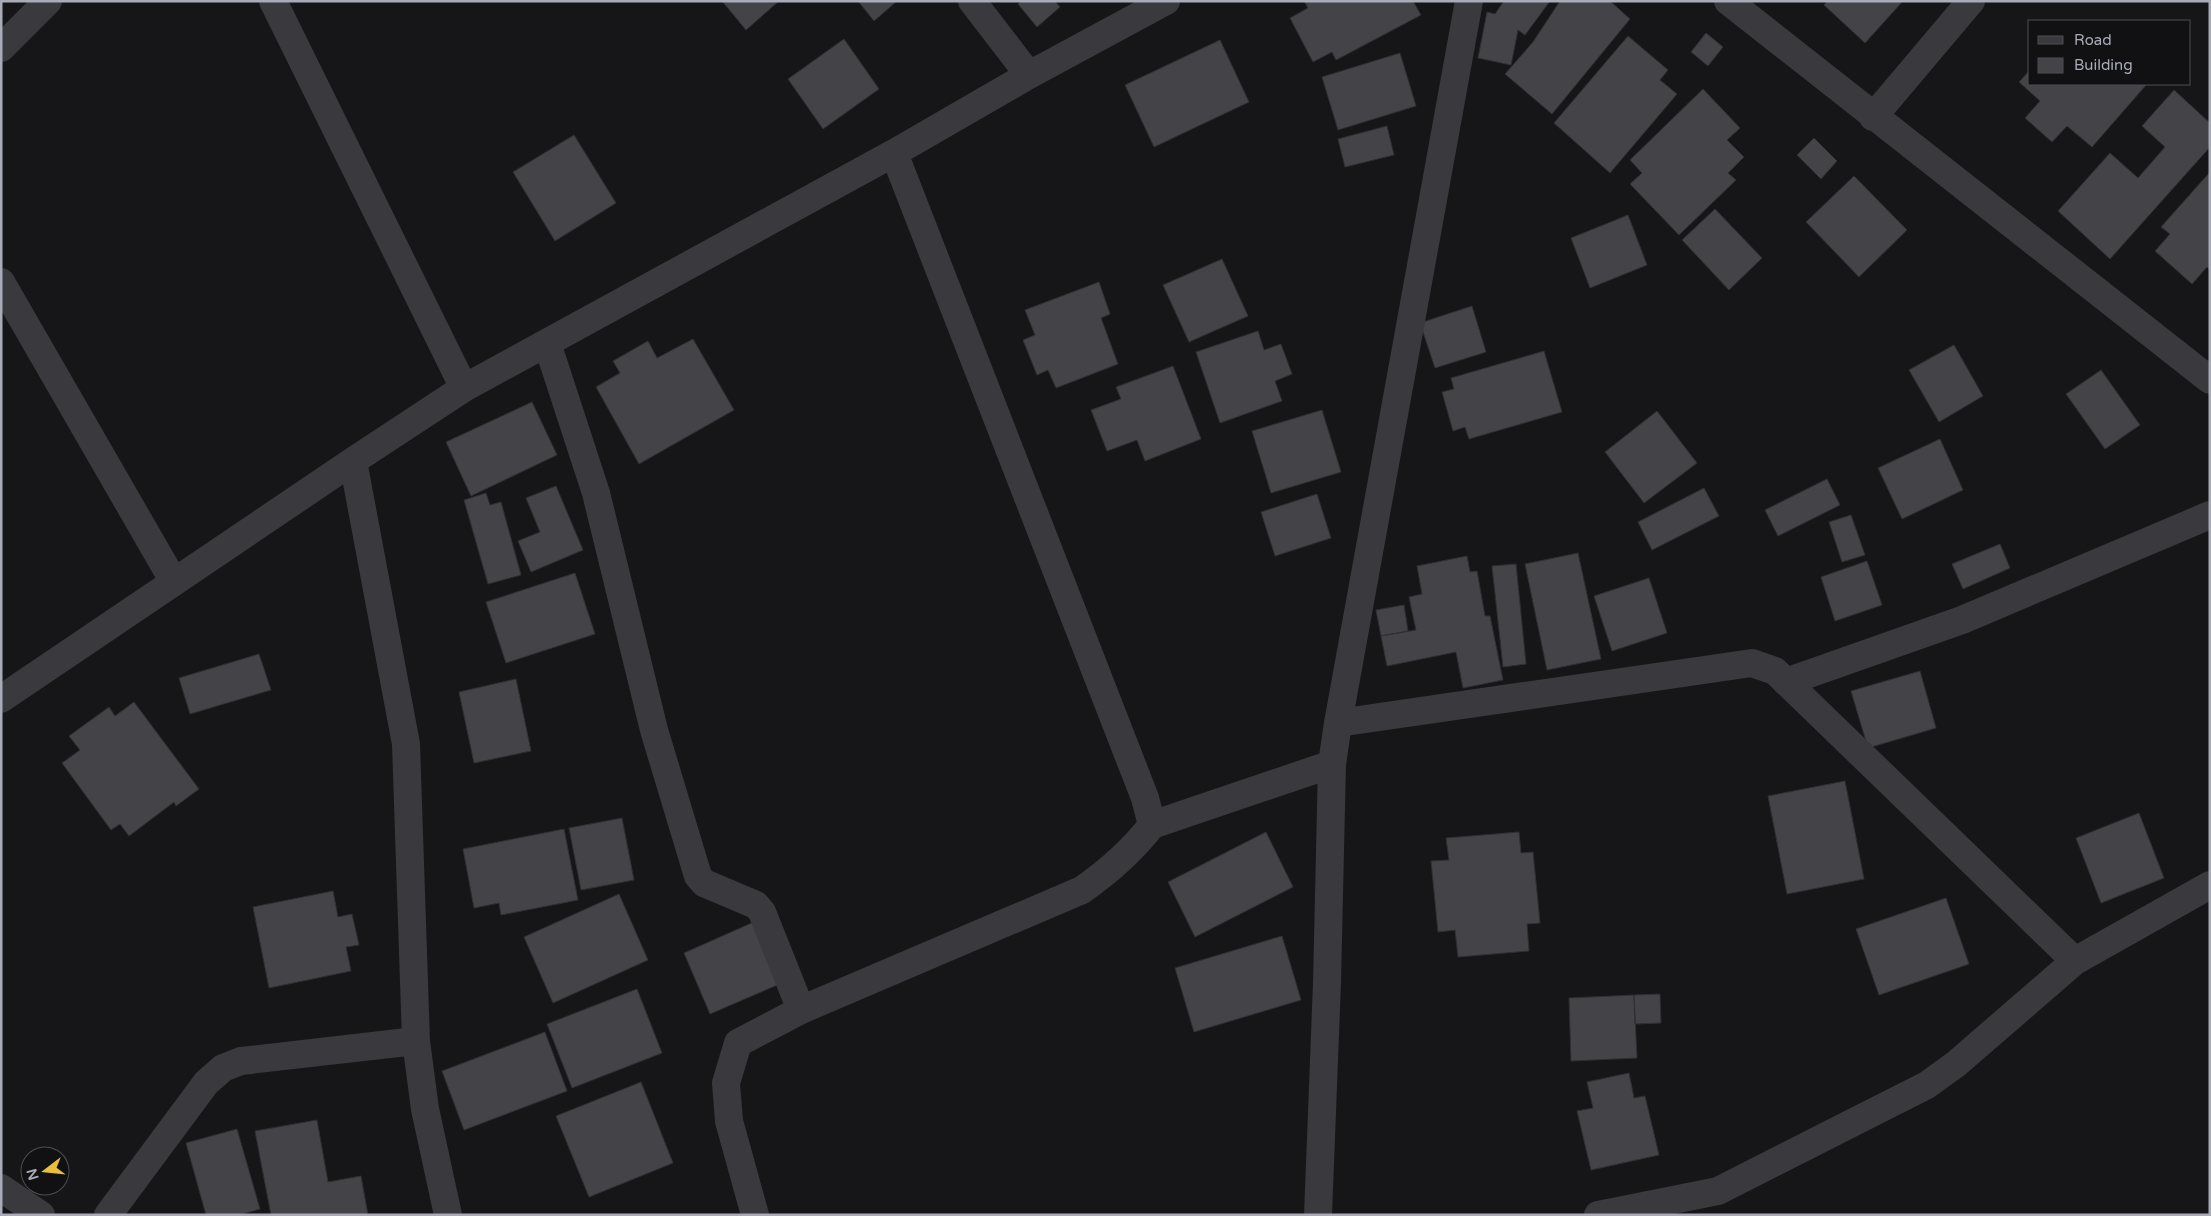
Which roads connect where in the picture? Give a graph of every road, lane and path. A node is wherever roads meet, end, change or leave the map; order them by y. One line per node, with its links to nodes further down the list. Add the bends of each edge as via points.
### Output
1 (48, 1): 8 (street)
2 (274, 1): 15 (street)
3 (972, 1): 9 (street)
4 (1166, 1): 9 (street)
5 (1469, 1): 21 (street)
6 (1728, 1): 10 (street)
7 (1971, 1): 10 (street)
8 (1, 48)
9 (1029, 76): 11 (street)
10 (1872, 117): 14 (street)
11 (894, 154): 13 (street); 23 (street, via 1145,798)
12 (1, 282): 18 (street)
13 (547, 343): 15 (street); 26 (street, via 596,492 654,730 698,876 704,884 756,906 762,912)
14 (2206, 369)
15 (464, 388): 16 (street)
16 (353, 460): 18 (street); 27 (street, via 406,744)
17 (2210, 515): 19 (street, via 1962,620)
18 (174, 582): 20 (street)
19 (1786, 682): 21 (street, via 1775,671 1752,662); 25 (street)
20 (1, 699)
21 (1338, 723): 22 (street)
22 (1332, 764): 23 (street); 33 (street)
23 (1152, 825): 26 (street, via 1138,845 1082,890)
24 (2210, 885): 25 (street)
25 (2075, 960): 34 (street, via 1956,1064 1927,1085 1718,1191)
26 (801, 1010): 32 (street, via 738,1043 726,1083 730,1121)
27 (416, 1041): 30 (street, via 241,1061 223,1068 206,1083); 31 (street, via 425,1109)
28 (1, 1188): 29 (street)
29 (41, 1215)
30 (108, 1215)
31 (448, 1215)
32 (755, 1215)
33 (1318, 1215)
34 (1598, 1215)

